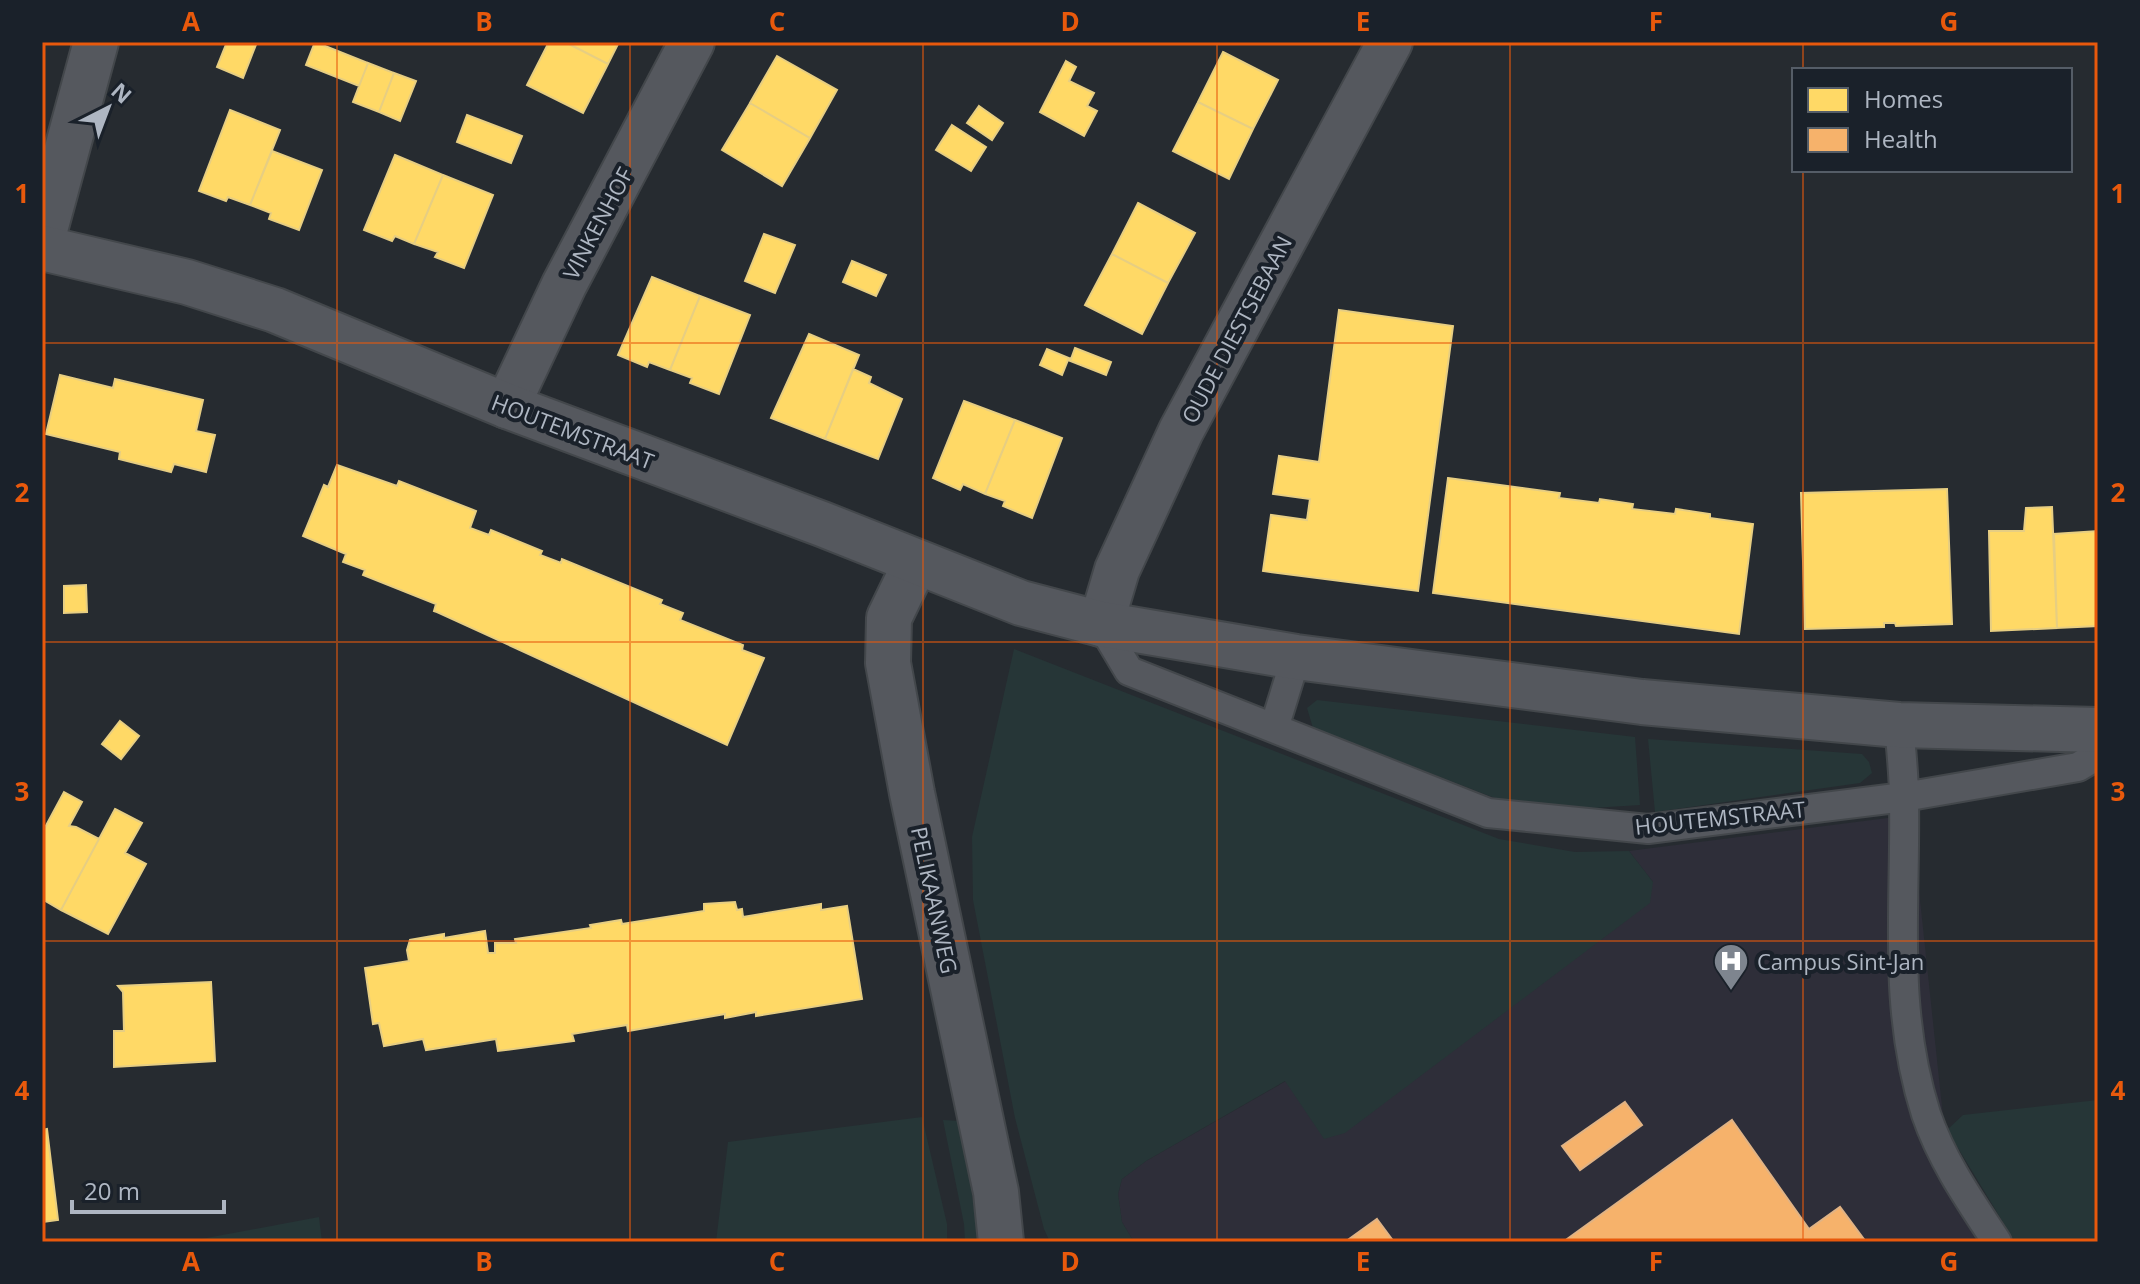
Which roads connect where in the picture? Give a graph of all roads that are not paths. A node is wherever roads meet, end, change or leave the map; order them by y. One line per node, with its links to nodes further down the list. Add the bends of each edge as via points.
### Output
1 (96, 42): 4 (street)
2 (692, 42): 6 (street, VINKENHOF, via 564,285)
3 (1390, 42): 8 (street, OUDE DIESTSEBAAN, via 1181,431 1117,570)
4 (42, 241)
5 (42, 248): 6 (street, HOUTEMSTRAAT, via 187,282 275,310)
6 (507, 406): 7 (street, HOUTEMSTRAAT)
7 (916, 562): 8 (street, HOUTEMSTRAAT, via 1021,603); 15 (street, PELIKAANWEG, via 889,618 888,663 996,1192)
8 (1101, 624): 9 (street, HOUTEMSTRAAT); 11 (lane, HOUTEMSTRAAT, via 1129,671)
9 (1296, 657): 10 (street, HOUTEMSTRAAT, via 1642,702); 11 (lane)
10 (1899, 725): 12 (street, HOUTEMSTRAAT); 14 (lane)
11 (1274, 728): 14 (lane, HOUTEMSTRAAT, via 1488,813 1648,829)
12 (2098, 730)
13 (2098, 755): 14 (lane, HOUTEMSTRAAT, via 2078,767)
14 (1904, 797): 16 (lane, via 1901,913 1908,1040 1927,1115 1953,1176)
15 (1001, 1242)
16 (1997, 1242)

